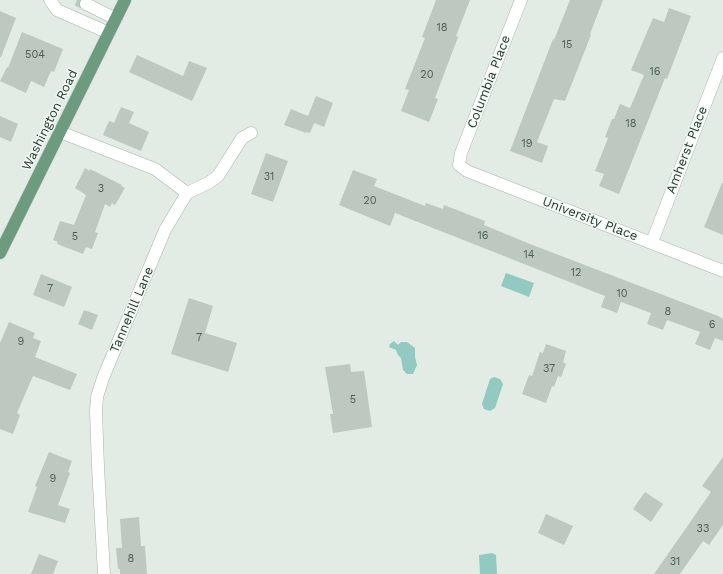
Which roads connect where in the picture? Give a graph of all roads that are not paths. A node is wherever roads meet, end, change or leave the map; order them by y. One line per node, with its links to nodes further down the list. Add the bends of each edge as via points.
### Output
1 (50, 0): 6 (street, via 57,10)
2 (126, 0): 5 (main road, Washington Road)
3 (521, 0): 10 (street, Columbia Place, via 461,153)
4 (86, 4): 5 (street)
5 (116, 19): 6 (main road, Washington Road)
6 (109, 33): 8 (main road, Washington Road)
7 (723, 58): 12 (street, Amherst Place)
8 (60, 132): 11 (street, via 155,169); 13 (main road, Washington Road)
9 (251, 133): 11 (street, via 242,138 218,176)
10 (459, 164): 12 (street, University Place, via 467,171)
11 (187, 193): 15 (street, Tannehill Lane, via 165,230 97,396)
12 (652, 242): 14 (street, University Place)
13 (0, 253)
14 (723, 271)
15 (104, 574)

